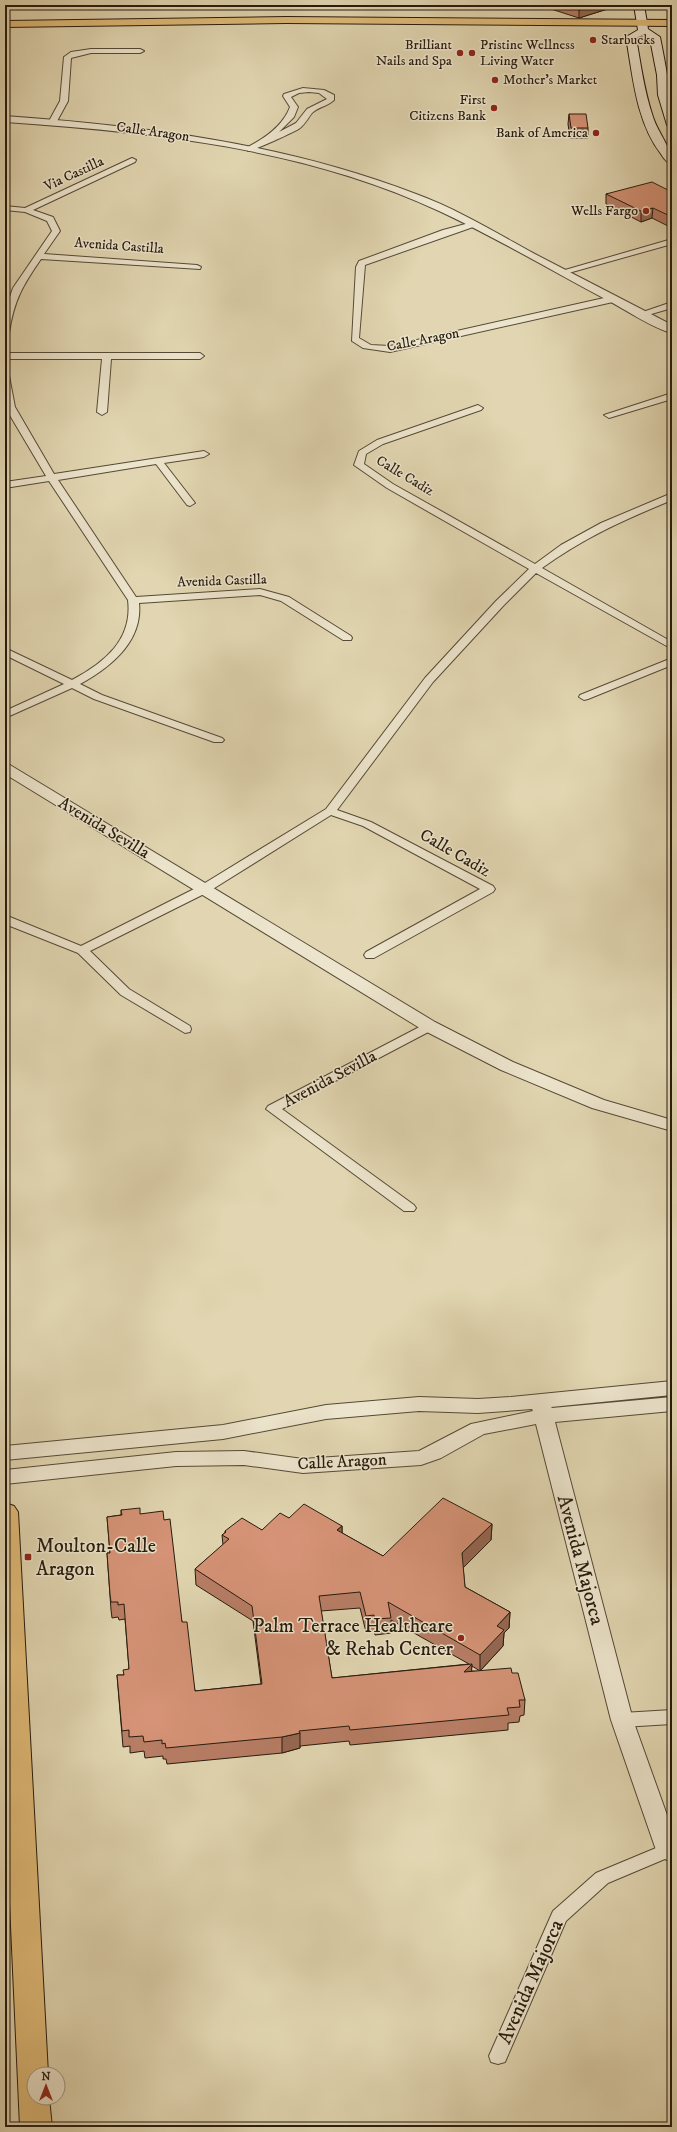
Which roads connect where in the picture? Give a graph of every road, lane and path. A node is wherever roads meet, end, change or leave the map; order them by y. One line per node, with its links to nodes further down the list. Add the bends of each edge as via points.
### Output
1 (639, 5): 4 (main road)
2 (672, 23): 4 (main road)
3 (5, 24): 4 (main road, via 286,20)
4 (642, 27): 5 (main road); 6 (main road); 8 (main road, via 655,37); 18 (main road, via 631,37 642,104 662,151)
5 (5, 29)
6 (672, 31)
7 (140, 51): 13 (street, via 81,52 70,55 64,101)
8 (658, 57): 9 (main road); 11 (main road)
9 (672, 60)
10 (672, 64): 11 (main road, via 668,66 668,78)
11 (663, 81): 14 (main road, via 663,95)
12 (5, 119): 13 (street, Calle Aragon)
13 (53, 122): 16 (street, Calle Aragon, via 134,129)
14 (672, 124)
15 (273, 137): 15 (street, via 290,131 303,121 310,111 331,97 316,90 301,91 287,96 294,107 291,115); 16 (street)
16 (251, 148): 21 (street, Calle Aragon, via 358,177 413,196)
17 (132, 160): 20 (street, Via Castilla)
18 (672, 161)
19 (5, 208): 20 (street, Avenida Castilla)
20 (26, 210): 23 (street, Avenida Castilla, via 50,219 56,231)
21 (473, 224): 25 (street, Calle Aragon); 26 (street, Calle Aragon, via 362,263 355,339 360,345 373,349 390,349)
22 (672, 241): 25 (street)
23 (40, 256): 24 (street, Avenida Castilla); 30 (street, Avenida Castilla, via 17,288)
24 (197, 266)
25 (562, 272): 26 (street, Calle Aragon)
26 (613, 299): 28 (street, Calle Aragon)
27 (672, 305): 28 (street)
28 (641, 314): 29 (street, Calle Aragon)
29 (672, 330)
30 (5, 333)
31 (5, 356): 32 (street)
32 (107, 356): 33 (street); 37 (street)
33 (200, 356)
34 (5, 376): 41 (street, via 10,408)
35 (672, 396): 38 (street)
36 (478, 408): 45 (street, Calle Cadiz, via 380,442 362,453 359,465 390,486)
37 (102, 412)
38 (609, 415)
39 (204, 454): 40 (street)
40 (158, 461): 41 (street); 44 (street)
41 (51, 477): 42 (street); 46 (street)
42 (5, 485)
43 (672, 496): 45 (street, via 604,526 565,547)
44 (190, 503)
45 (536, 568): 48 (street, Calle Cadiz); 56 (street, via 500,603 430,680)
46 (133, 600): 47 (street, Avenida Castilla, via 260,592 285,599); 51 (street, via 134,621 128,639 106,663)
47 (347, 638)
48 (672, 646)
49 (5, 651): 51 (street)
50 (672, 661): 52 (street)
51 (73, 684): 53 (street); 54 (street, via 98,697)
52 (584, 697)
53 (5, 715)
54 (218, 740)
55 (5, 768): 57 (street, Avenida Sevilla)
56 (330, 811): 57 (street); 60 (street, Calle Cadiz, via 367,824 489,889)
57 (204, 889): 59 (street); 61 (street, Avenida Sevilla)
58 (5, 919): 59 (street)
59 (82, 950): 62 (street, via 125,992)
60 (370, 954)
61 (429, 1026): 63 (street, Avenida Sevilla, via 507,1066 598,1104); 64 (street, Avenida Sevilla, via 273,1110)
62 (185, 1029)
63 (672, 1126)
64 (409, 1208)
65 (672, 1388): 67 (street, Calle Aragon)
66 (672, 1404): 67 (street, Calle Aragon)
67 (542, 1408): 68 (street, Calle Aragon, via 419,1404 326,1412 223,1432); 69 (street, Calle Aragon, via 478,1429 421,1458 303,1466 244,1458 176,1459); 72 (street, Avenida Majorca)
68 (5, 1452)
69 (5, 1477)
70 (5, 1512): 75 (main road)
71 (672, 1717): 72 (street)
72 (622, 1720): 73 (street, Avenida Majorca)
73 (670, 1852): 74 (street, Avenida Majorca, via 602,1878 559,1916)
74 (498, 2056)
75 (33, 2066)
76 (35, 2106): 77 (main road)
77 (36, 2127)

